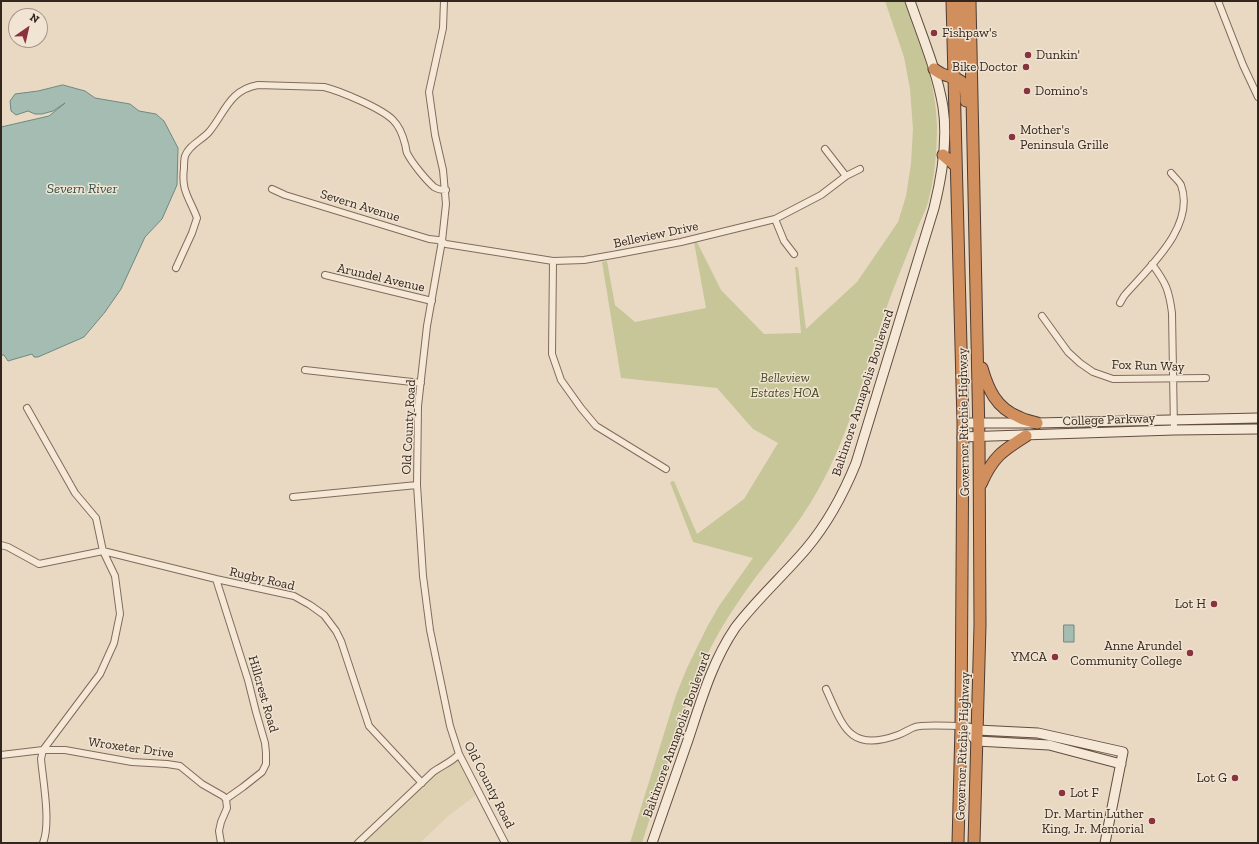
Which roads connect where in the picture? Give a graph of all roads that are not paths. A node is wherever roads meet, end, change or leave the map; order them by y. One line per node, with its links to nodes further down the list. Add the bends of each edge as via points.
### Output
1 (444, 1): 19 (street, Old County Road, via 443,28 429,92)
2 (910, 1): 8 (street, Baltimore Annapolis Boulevard)
3 (952, 1): 9 (highway, Governor Ritchie Highway)
4 (959, 1): 7 (highway, via 961,61)
5 (970, 1): 7 (highway, Governor Ritchie Highway)
6 (1218, 1): 10 (street, via 1242,65)
7 (972, 68): 17 (highway, Governor Ritchie Highway)
8 (934, 69): 9 (highway); 12 (street, Baltimore Annapolis Boulevard, via 943,108)
9 (954, 77): 13 (highway, Governor Ritchie Highway); 17 (highway, via 960,80 966,89 967,150)
10 (1258, 97)
11 (825, 149): 16 (street)
12 (943, 155): 13 (highway); 66 (street, Baltimore Annapolis Boulevard, via 934,208 847,485 816,537 735,628 719,655)
13 (956, 166): 38 (highway, Governor Ritchie Highway)
14 (860, 169): 16 (street, Belleview Drive)
15 (1171, 173): 24 (street, via 1180,184 1184,202 1181,219 1173,238)
16 (846, 176): 20 (street, Belleview Drive, via 821,195)
17 (974, 176): 30 (highway, Governor Ritchie Highway)
18 (272, 189): 21 (street, Severn Avenue)
19 (446, 190): 21 (street, Old County Road); 25 (street, via 435,188 420,171 407,153 399,128 385,114 328,88 258,85 248,87 226,105 209,132 185,156 182,180 186,196 197,218)
20 (775, 219): 22 (street, via 784,241); 23 (street, Belleview Drive, via 686,241 618,254 584,260)
21 (442, 241): 23 (street, Belleview Drive, via 446,244); 27 (street, Old County Road)
22 (794, 254)
23 (553, 261): 46 (street, via 552,354 561,380 596,426)
24 (1152, 264): 28 (street); 33 (street, via 1164,280 1170,295)
25 (176, 268)
26 (325, 275): 27 (street, Arundel Avenue)
27 (432, 301): 34 (street, Old County Road)
28 (1120, 303)
29 (1042, 316): 33 (street, Fox Run Way, via 1068,352 1093,372 1113,378)
30 (978, 352): 39 (highway, Governor Ritchie Highway); 40 (highway, via 985,381 995,399 1009,412)
31 (305, 370): 34 (street)
32 (1206, 378): 33 (street, Fox Run Way)
33 (1173, 379): 37 (street)
34 (421, 383): 47 (street, Old County Road)
35 (27, 408): 51 (street, via 75,493 96,518)
36 (1258, 418): 37 (street, College Parkway)
37 (1174, 419): 40 (street, College Parkway); 41 (street)
38 (963, 423): 39 (street, College Parkway); 44 (highway, Governor Ritchie Highway)
39 (979, 423): 40 (street, College Parkway); 45 (highway, Governor Ritchie Highway)
40 (1037, 423)
41 (1174, 430): 42 (street, College Parkway); 43 (street, College Parkway)
42 (1258, 430)
43 (1026, 436): 45 (street, College Parkway); 48 (highway, via 1010,445 992,462)
44 (962, 437): 45 (street, College Parkway); 54 (highway, Governor Ritchie Highway)
45 (979, 437): 48 (highway, Governor Ritchie Highway)
46 (666, 469)
47 (417, 486): 49 (street); 57 (street, Old County Road, via 427,608 450,726)
48 (980, 488): 55 (highway, Governor Ritchie Highway)
49 (293, 497)
50 (1, 546): 51 (street, Rugby Road, via 8,547 39,564)
51 (103, 551): 52 (street, Rugby Road); 56 (street, via 114,576 120,614 117,636 100,674)
52 (216, 579): 60 (street, Rugby Road, via 294,596 324,616 341,641 369,726); 61 (street, Hillcrest Road, via 248,680 266,753 266,764 262,772)
53 (826, 689): 54 (street, via 842,723 850,734 861,740 883,739 916,727)
54 (961, 726): 55 (street); 67 (highway, Governor Ritchie Highway)
55 (977, 735): 59 (street, via 1049,745); 59 (street, via 1038,733 1123,752); 68 (highway, Governor Ritchie Highway)
56 (43, 750): 58 (street, Wroxeter Drive); 61 (street, Wroxeter Drive, via 65,750 132,762 175,764); 62 (street, via 41,759 46,823)
57 (459, 754): 60 (street); 65 (street, Old County Road)
58 (1, 755)
59 (1121, 764): 69 (street)
60 (422, 783): 64 (street)
61 (226, 799): 63 (street, via 227,808 220,822)
62 (43, 843)
63 (221, 843)
64 (358, 843)
65 (506, 843)
66 (652, 843)
67 (958, 843)
68 (974, 843)
69 (1105, 843)

